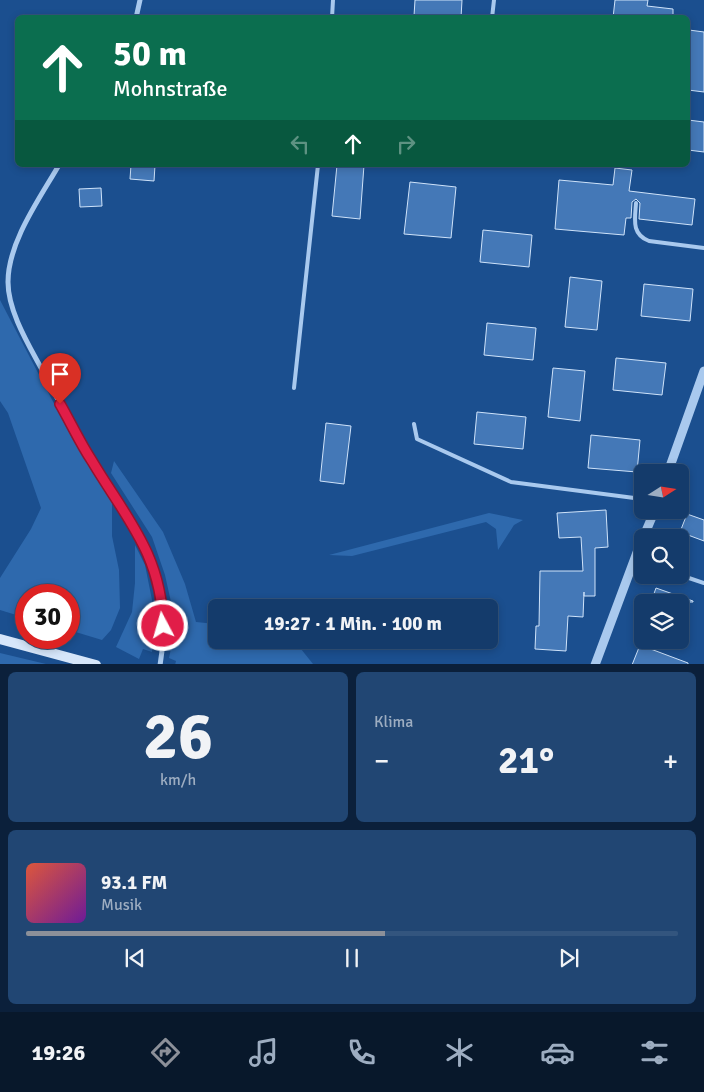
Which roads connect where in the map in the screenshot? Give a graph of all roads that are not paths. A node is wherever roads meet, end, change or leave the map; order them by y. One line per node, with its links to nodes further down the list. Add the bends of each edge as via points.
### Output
1 (140, 0): 4 (street)
2 (334, 0): 5 (lane)
3 (494, 0): 6 (lane)
4 (137, 15)
5 (332, 15)
6 (492, 15)
7 (58, 167): 21 (street, via 15,248 8,283 12,304 26,340 91,460 150,556 163,615)
8 (318, 167): 12 (lane)
9 (636, 202): 10 (lane, via 634,223 636,232 643,239)
10 (704, 248)
11 (704, 371): 14 (street)
12 (294, 388)
13 (414, 424): 15 (lane, via 417,439 511,482)
14 (671, 464)
15 (634, 498)
16 (634, 571): 22 (street)
17 (689, 578): 18 (lane)
18 (704, 583)
19 (0, 639): 20 (main road)
20 (96, 664)
21 (160, 664)
22 (595, 664)

